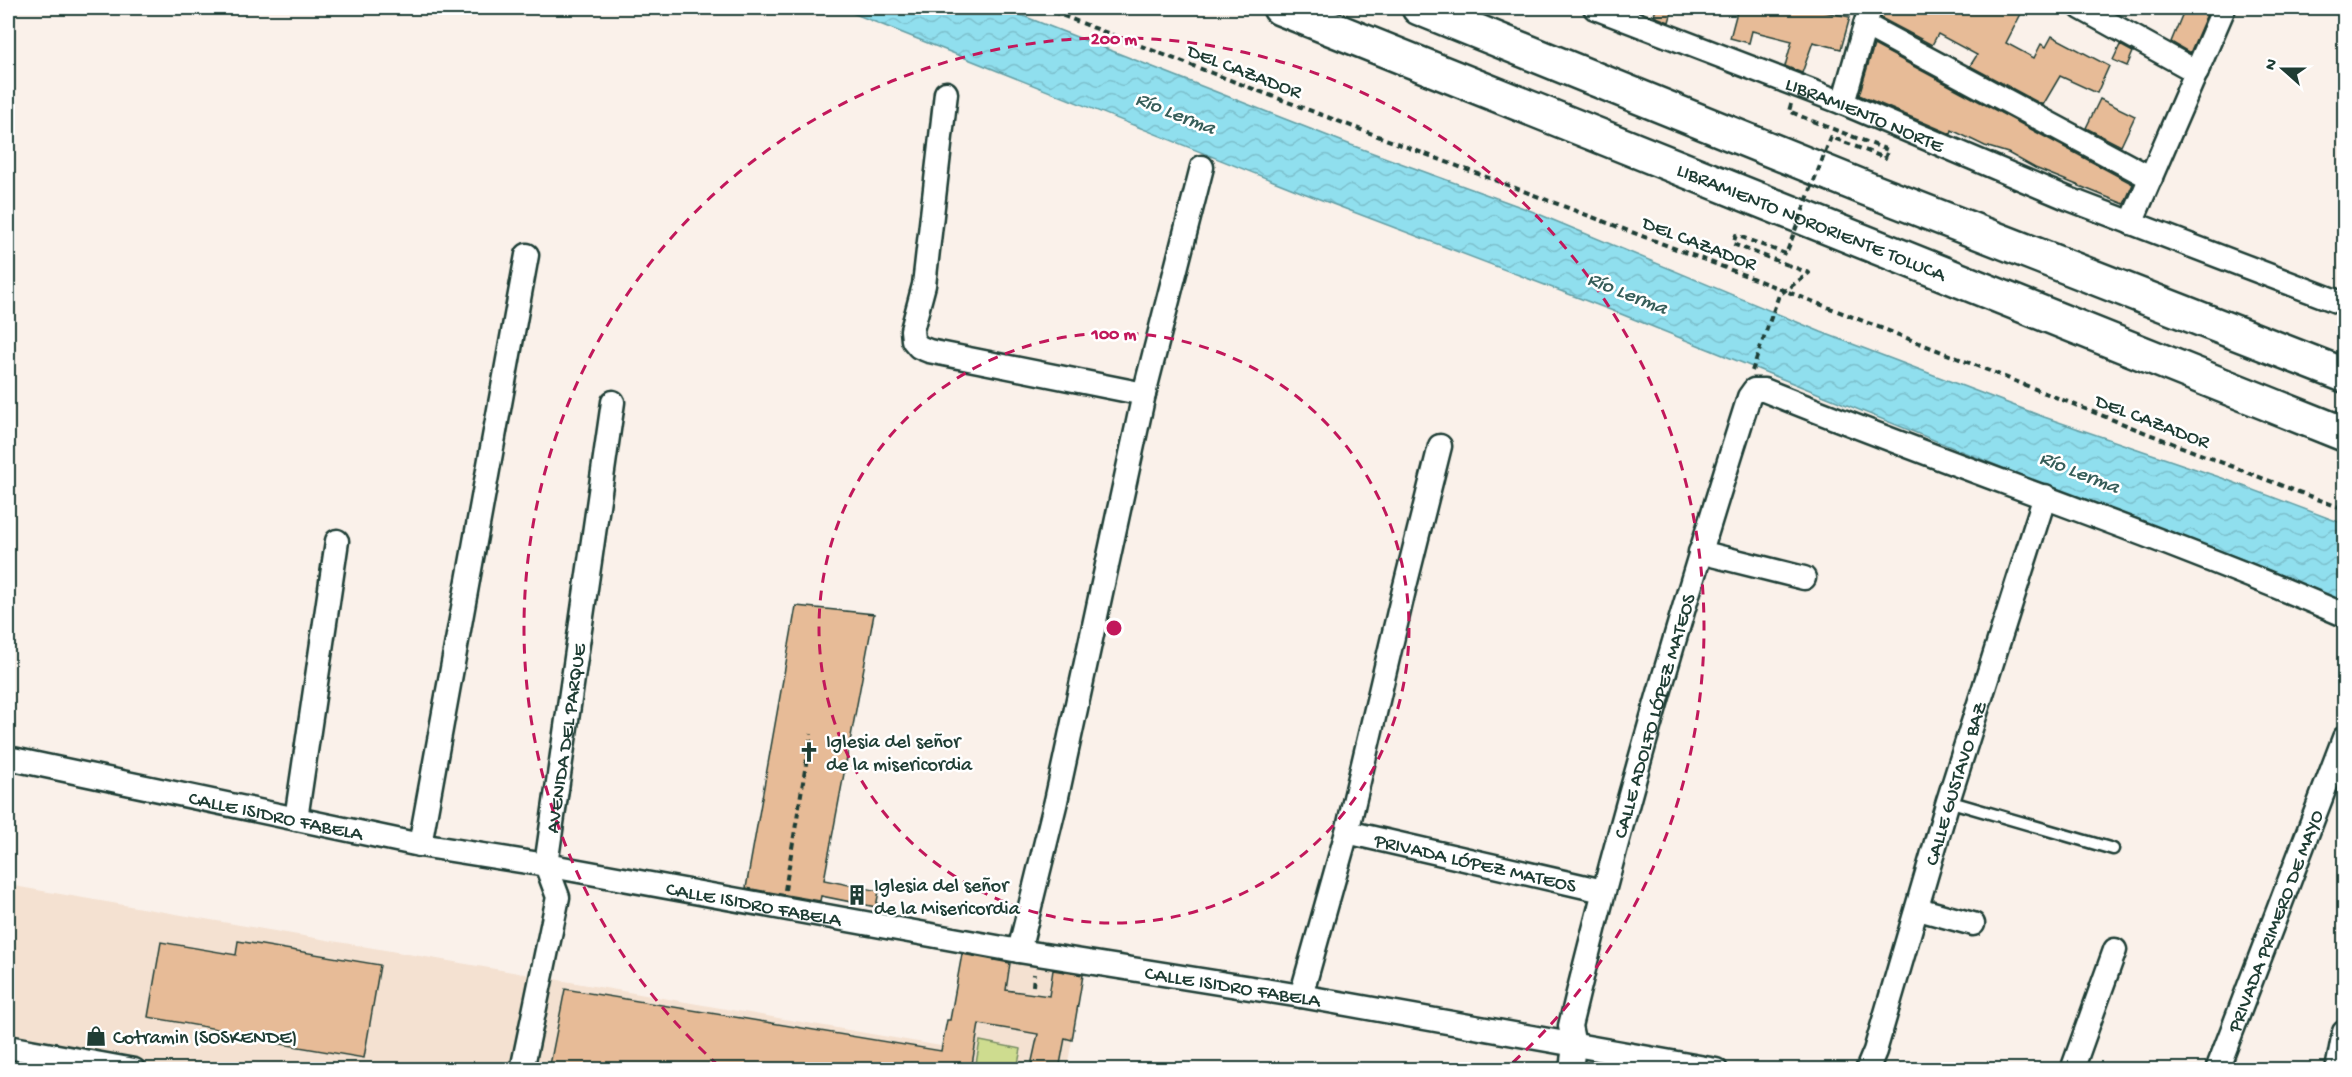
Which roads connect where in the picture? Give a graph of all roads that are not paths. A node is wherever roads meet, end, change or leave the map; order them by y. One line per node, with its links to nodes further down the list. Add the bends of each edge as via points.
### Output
1 (1280, 8): 18 (highway, LIBRAMIENTO NORORIENTE TOLUCA)
2 (1419, 8): 15 (highway)
3 (1595, 8): 9 (street, LIBRAMIENTO NORTE)
4 (2081, 8): 7 (street)
5 (2224, 8): 7 (street)
6 (1868, 16): 9 (street); 11 (street)
7 (2197, 72): 11 (street)
8 (946, 93): 16 (street, via 924,285 913,340 929,351)
9 (1843, 103): 12 (street, LIBRAMIENTO NORTE)
10 (1202, 167): 16 (street)
11 (2151, 178): 12 (street)
12 (2131, 223): 14 (street, LIBRAMIENTO NORTE)
13 (527, 255): 30 (street)
14 (2344, 304)
15 (2344, 375)
16 (1144, 394): 37 (street, via 1056,801)
17 (614, 402): 32 (street, AVENIDA DEL PARQUE)
18 (2344, 434)
19 (1440, 446): 29 (street)
20 (2045, 496): 22 (street, CALLE ADOLFO LÓPEZ MATEOS, via 1896,442 1752,383); 24 (street); 27 (street, CALLE GUSTAVO BAZ)
21 (337, 541): 28 (street)
22 (1700, 552): 23 (street); 33 (street, CALLE ADOLFO LÓPEZ MATEOS)
23 (1804, 578)
24 (2344, 615)
25 (2344, 738): 48 (street, PRIVADA PRIMERO DE MAYO)
26 (8, 758): 28 (street, CALLE ISIDRO FABELA)
27 (1948, 801): 31 (lane); 34 (street, CALLE GUSTAVO BAZ)
28 (296, 819): 30 (street, CALLE ISIDRO FABELA)
29 (1347, 832): 33 (street, PRIVADA LÓPEZ MATEOS); 38 (street)
30 (420, 845): 32 (street, CALLE ISIDRO FABELA)
31 (2113, 849)
32 (546, 865): 37 (street, CALLE ISIDRO FABELA); 43 (street, AVENIDA DEL PARQUE, via 558,897)
33 (1602, 891): 40 (street, CALLE ADOLFO LÓPEZ MATEOS, via 1570,1026)
34 (1918, 909): 35 (street); 46 (street, CALLE GUSTAVO BAZ)
35 (1973, 924)
36 (2115, 950): 47 (street)
37 (1019, 951): 38 (street, CALLE ISIDRO FABELA)
38 (1301, 996): 40 (street, CALLE ISIDRO FABELA)
39 (2344, 1032): 49 (street)
40 (1574, 1045): 44 (street, CALLE ADOLFO LÓPEZ MATEOS); 45 (street, CALLE ISIDRO FABELA)
41 (8, 1047): 42 (street)
42 (134, 1070)
43 (522, 1070)
44 (1570, 1070)
45 (1716, 1070)
46 (1867, 1070)
47 (2072, 1070)
48 (2217, 1070)
49 (2337, 1070)

